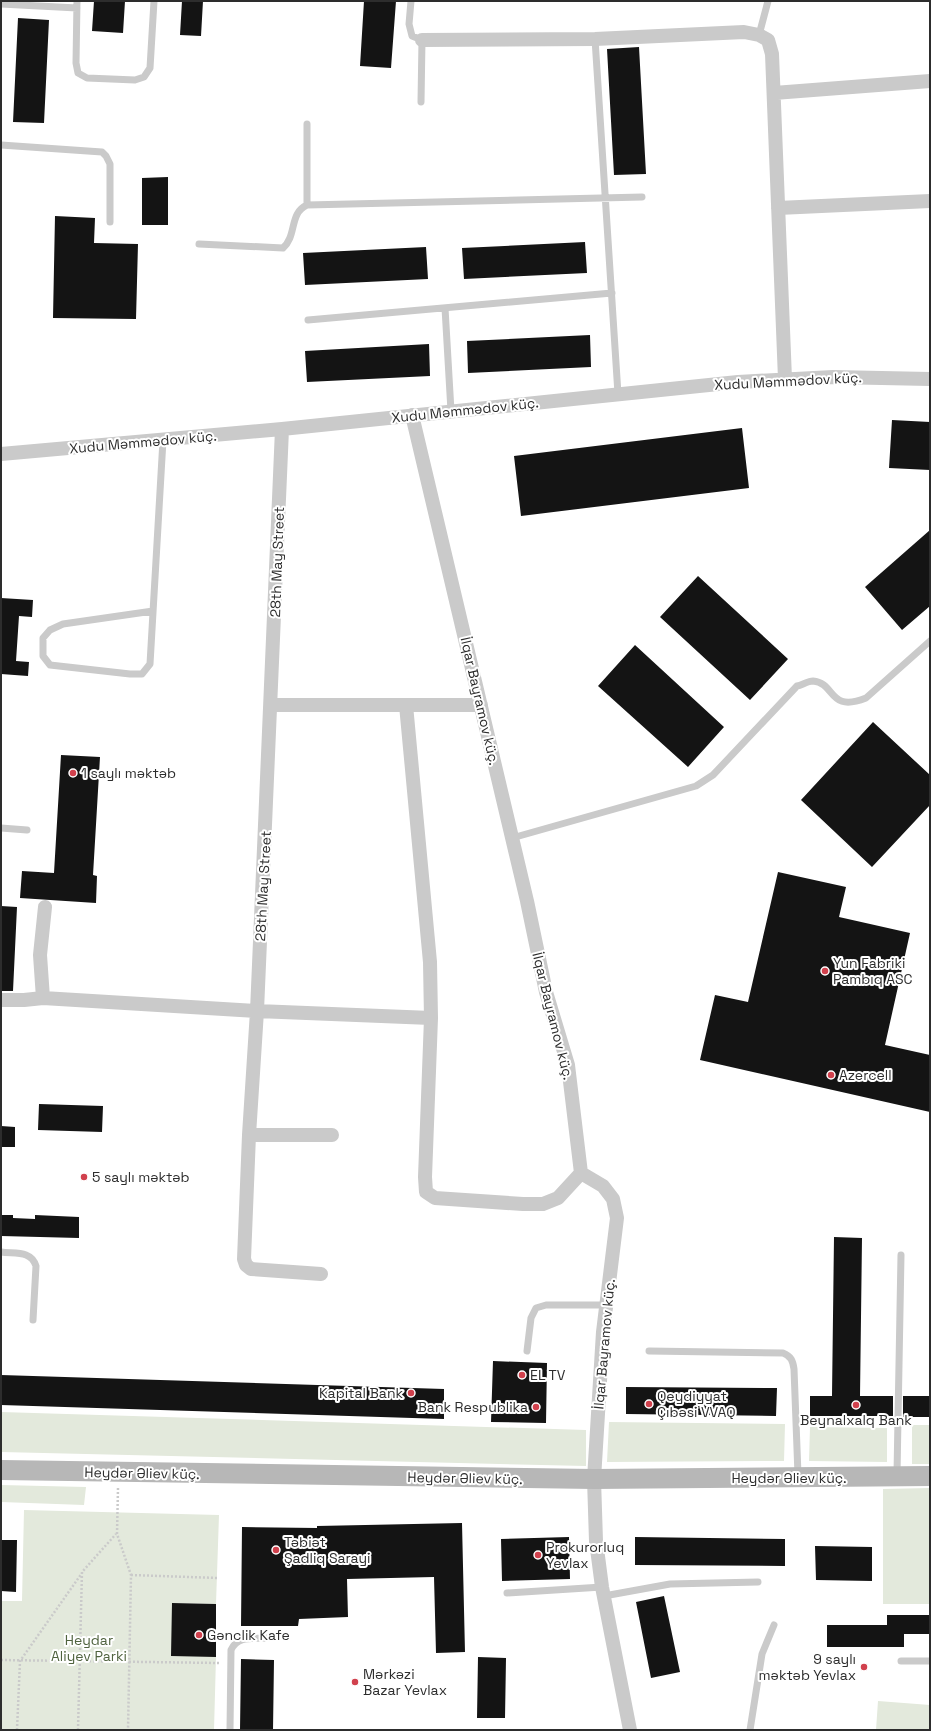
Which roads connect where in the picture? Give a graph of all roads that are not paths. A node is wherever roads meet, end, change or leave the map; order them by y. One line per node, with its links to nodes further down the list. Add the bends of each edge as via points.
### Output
1 (154, 1): 5 (lane, via 150,68 144,77 136,80 87,78 78,73)
2 (411, 1): 8 (lane, via 409,24 412,36)
3 (768, 1): 6 (lane)
4 (1, 4): 5 (lane)
5 (77, 4)
6 (759, 35): 7 (street, via 744,32); 10 (street, via 768,40 772,54)
7 (595, 39): 8 (street); 15 (lane)
8 (422, 40): 11 (lane)
9 (930, 81): 10 (street)
10 (774, 93): 18 (street)
11 (421, 102)
12 (307, 124): 17 (lane)
13 (1, 146): 19 (lane, via 102,152 110,164)
14 (642, 196): 15 (lane)
15 (606, 198): 17 (lane); 21 (lane)
16 (930, 202): 18 (street)
17 (307, 205): 20 (lane, via 300,208 296,215 289,243 283,248)
18 (778, 208): 24 (street)
19 (110, 222)
20 (199, 244)
21 (612, 293): 22 (lane); 26 (lane)
22 (445, 308): 23 (lane); 27 (lane)
23 (308, 320)
24 (786, 379): 25 (street, Xudu Məmmədov küç.); 26 (street, Xudu Məmmədov küç.)
25 (930, 379)
26 (618, 394): 27 (street, Xudu Məmmədov küç.)
27 (451, 411): 28 (street, Xudu Məmmədov küç.)
28 (412, 415): 29 (street, Xudu Məmmədov küç.); 36 (street, İlqar Bayramov küç.)
29 (282, 429): 30 (street, Xudu Məmmədov küç.); 34 (street, 28th May Street)
30 (163, 440): 31 (street, Xudu Məmmədov küç.); 32 (lane)
31 (1, 454)
32 (153, 610): 32 (lane, via 150,664 142,674 50,665 43,656 43,638 50,630 63,624)
33 (930, 641): 39 (lane, via 866,698 854,703 840,702 822,685 812,681 797,686 713,775 696,786)
34 (271, 705): 35 (street); 43 (street, 28th May Street)
35 (406, 705): 36 (street); 44 (street, via 430,962)
36 (481, 705): 39 (street, İlqar Bayramov küç.)
37 (1, 828): 38 (lane)
38 (27, 830)
39 (512, 838): 47 (street, İlqar Bayramov küç., via 546,992 568,1065)
40 (45, 907): 41 (street, via 40,955)
41 (43, 998): 42 (street); 43 (street)
42 (1, 1000)
43 (258, 1011): 44 (street); 45 (street, 28th May Street)
44 (432, 1018): 47 (street, via 426,1192 435,1198 543,1204 558,1198)
45 (249, 1135): 46 (street); 50 (street, 28th May Street, via 244,1259 246,1265 251,1269)
46 (332, 1135)
47 (581, 1173): 51 (street, İlqar Bayramov küç., via 603,1186 613,1199 617,1218)
48 (1, 1252): 52 (lane, via 28,1255 34,1259 36,1266)
49 (901, 1255): 57 (lane)
50 (321, 1274)
51 (606, 1305): 53 (lane, via 546,1305 536,1308 531,1318); 59 (street, İlqar Bayramov küç., via 600,1362)
52 (33, 1320)
53 (527, 1351)
54 (649, 1351): 58 (lane, via 783,1353 789,1356 794,1370)
55 (1, 1470): 59 (street, Heydər Əliev küç.)
56 (930, 1476): 57 (street, Heydər Əliev küç.)
57 (896, 1477): 58 (street, Heydər Əliev küç.)
58 (798, 1478): 59 (street, Heydər Əliev küç.)
59 (594, 1479): 61 (street, İlqar Bayramov küç., via 596,1541)
60 (758, 1582): 61 (lane, via 670,1584)
61 (603, 1592): 62 (lane); 68 (street, İlqar Bayramov küç.)
62 (507, 1593)
63 (774, 1625): 69 (lane, via 762,1654)
64 (268, 1638): 67 (lane, via 242,1639 234,1643 231,1650)
65 (901, 1661): 66 (lane)
66 (930, 1661)
67 (230, 1730)
68 (630, 1730)
69 (750, 1730)

